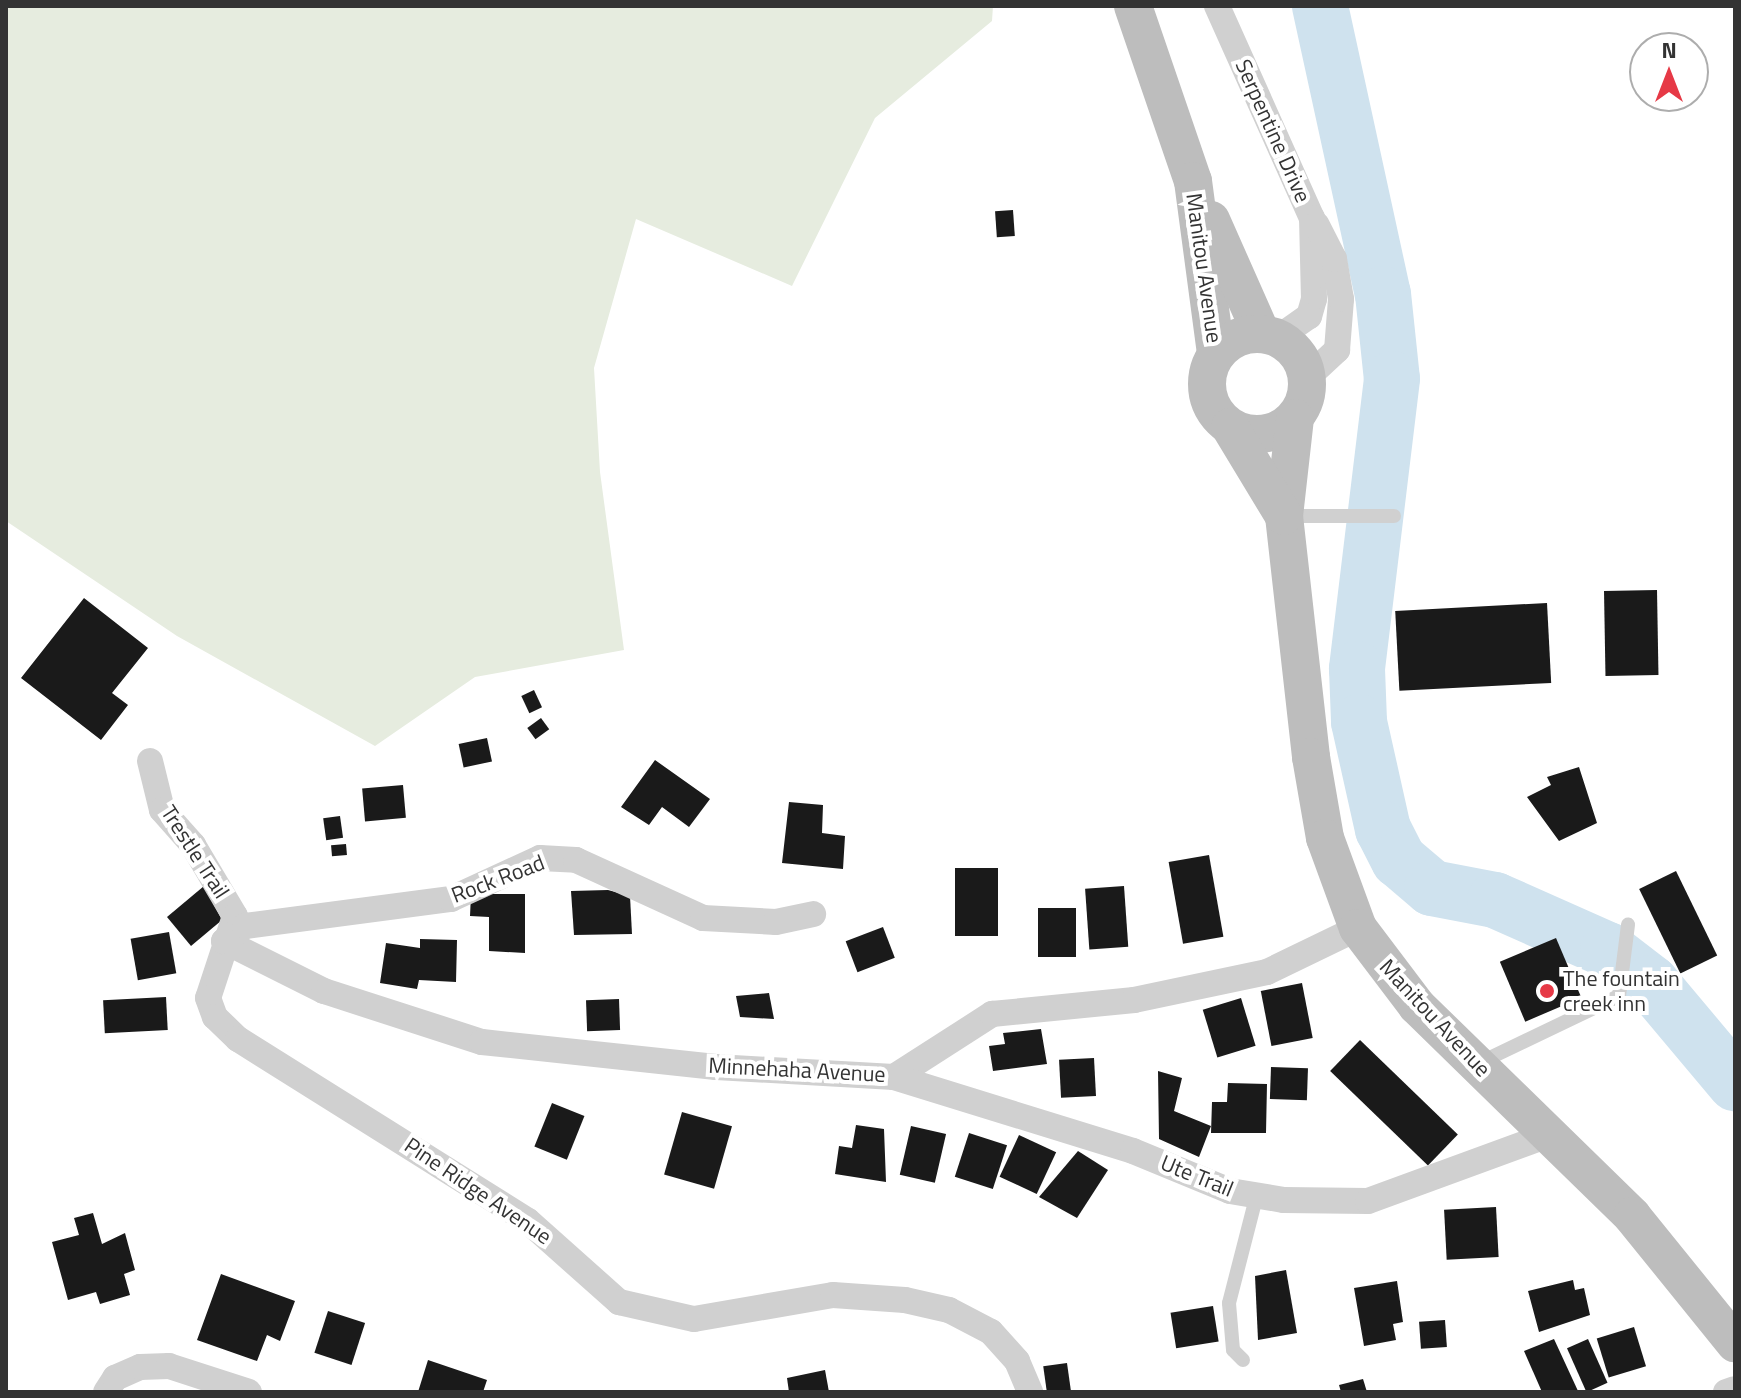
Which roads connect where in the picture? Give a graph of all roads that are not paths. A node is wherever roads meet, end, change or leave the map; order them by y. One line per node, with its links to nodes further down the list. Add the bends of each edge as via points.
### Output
1 (1133, 6): 3 (main road, Manitou Avenue)
2 (1217, 6): 4 (street, Serpentine Drive)
3 (1193, 181): 5 (main road, Manitou Avenue); 6 (main road, Manitou Avenue)
4 (1312, 218): 5 (street, Serpentine Drive, via 1314,299 1309,316); 7 (street, via 1342,283 1337,350)
5 (1270, 335): 6 (main road, via 1235,338); 7 (main road, via 1298,353)
6 (1216, 354): 9 (main road, via 1208,394)
7 (1308, 377): 8 (main road)
8 (1295, 418): 9 (main road, via 1262,434); 10 (main road, Manitou Avenue)
9 (1230, 427): 10 (main road, Manitou Avenue)
10 (1284, 516): 11 (lane); 15 (main road, Manitou Avenue, via 1316,796)
11 (1394, 516)
12 (150, 761): 16 (street, Trestle Trail, via 162,810 193,845 235,916)
13 (813, 914): 16 (street, Rock Road, via 776,922 703,918 576,860 540,858 451,899 245,926)
14 (1628, 925): 17 (lane, via 1619,996)
15 (1358, 928): 17 (main road, Manitou Avenue, via 1408,996); 18 (street, Minnehaha Avenue, via 1267,972 1134,1000 992,1014)
16 (224, 941): 18 (street, Minnehaha Avenue, via 324,991 482,1042 716,1067); 26 (street, Pine Ridge Avenue, via 208,998 227,1028 528,1221 619,1302 694,1319 833,1295 934,1307 991,1332 1017,1361)
17 (1476, 1064): 19 (main road, Manitou Avenue)
18 (894, 1077): 20 (street, Ute Trail, via 1063,1127)
19 (1548, 1135): 20 (street, Ute Trail, via 1368,1201); 21 (main road, Manitou Avenue, via 1632,1216)
20 (1256, 1198): 22 (lane, via 1229,1303 1233,1350)
21 (1735, 1343)
22 (1243, 1360)
23 (1735, 1389): 27 (street)
24 (106, 1392): 25 (street, via 115,1378 140,1367 169,1366)
25 (249, 1392)
26 (1030, 1392)
27 (1726, 1392)

